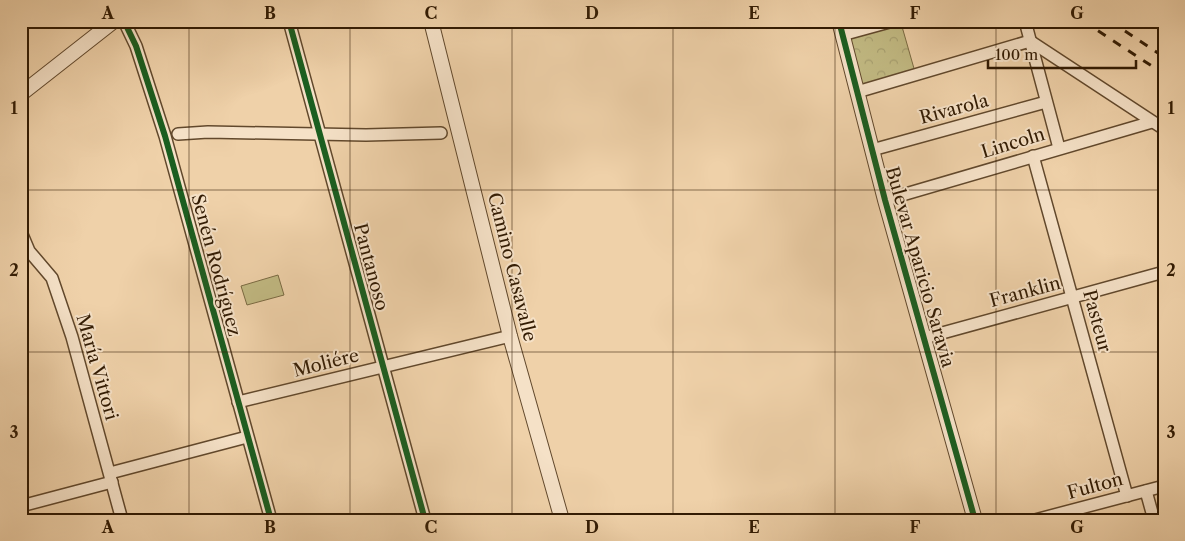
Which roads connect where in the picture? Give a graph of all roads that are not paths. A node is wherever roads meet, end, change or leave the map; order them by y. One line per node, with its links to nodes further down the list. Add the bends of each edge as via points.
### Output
1 (114, 21): 10 (street)
2 (124, 21): 27 (street, Senén Rodríguez, via 136,46 159,117)
3 (289, 21): 16 (street, Pantanoso)
4 (431, 21): 24 (street, Camino Casavalle)
5 (892, 21): 7 (street)
6 (1025, 21): 8 (street)
7 (841, 28): 9 (street, Bulevar Aparicio Saravia)
8 (1030, 41): 9 (street); 11 (street); 12 (street)
9 (857, 92): 18 (street, Bulevar Aparicio Saravia)
10 (21, 94)
11 (1046, 102): 17 (street); 18 (street, Rivarola)
12 (1152, 122): 13 (street); 17 (street, Lincoln)
13 (1164, 129)
14 (441, 133): 16 (street)
15 (178, 134): 16 (street)
16 (320, 134): 26 (street, Pantanoso)
17 (1059, 148): 19 (street, Lincoln)
18 (872, 150): 20 (street, Bulevar Aparicio Saravia)
19 (1033, 156): 20 (street, Lincoln); 23 (street, Pasteur)
20 (885, 200): 25 (street, Bulevar Aparicio Saravia)
21 (21, 232): 29 (street, María Vittori, via 29,251 52,278)
22 (1164, 272): 23 (street, Franklin)
23 (1073, 297): 25 (street, Franklin); 32 (street, Pasteur)
24 (510, 336): 26 (street, Moliére); 37 (street, Camino Casavalle)
25 (924, 338): 38 (street, Bulevar Aparicio Saravia)
26 (382, 367): 27 (street, Moliére); 36 (street, Pantanoso)
27 (238, 402): 28 (street, Senén Rodríguez)
28 (247, 437): 29 (street); 35 (street, Senén Rodríguez)
29 (111, 477): 33 (street); 34 (street, María Vittori)
30 (1164, 486): 31 (street, Fulton)
31 (1146, 491): 32 (street, Fulton); 40 (street)
32 (1127, 496): 39 (street, Fulton)
33 (21, 506)
34 (122, 520)
35 (271, 520)
36 (425, 520)
37 (562, 520)
38 (975, 520)
39 (1035, 520)
40 (1154, 520)

